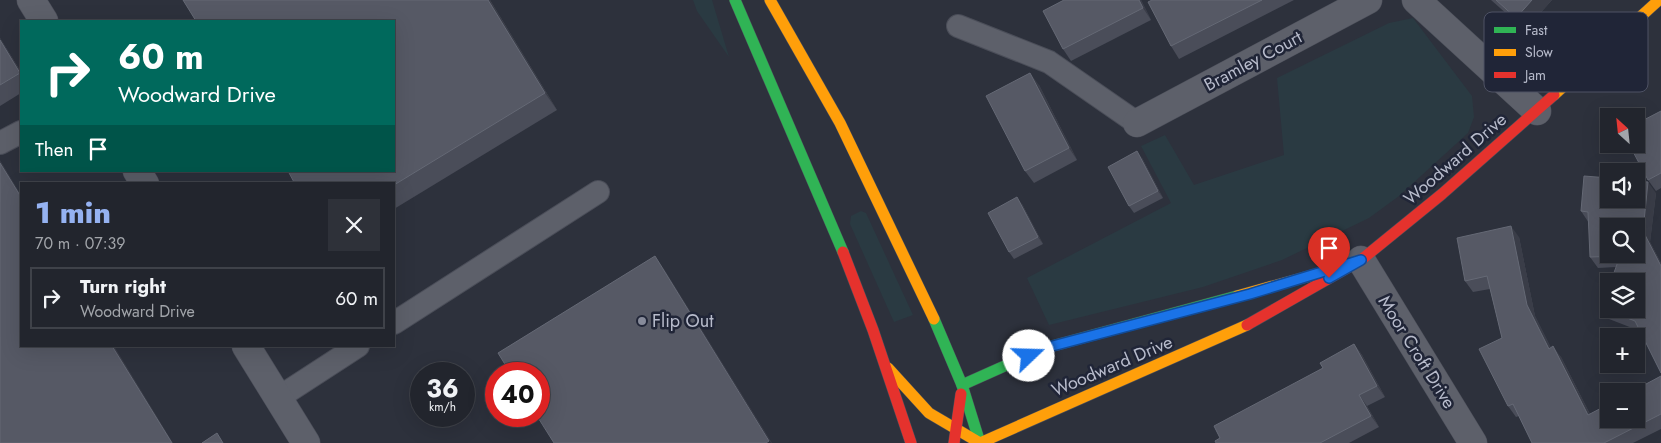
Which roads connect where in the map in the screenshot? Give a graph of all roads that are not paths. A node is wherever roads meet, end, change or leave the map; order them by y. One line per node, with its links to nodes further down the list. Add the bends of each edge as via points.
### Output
1 (31, 0): 8 (street)
2 (735, 0): 22 (street, via 834,230)
3 (770, 0): 23 (street, via 840,123 918,283)
4 (1368, 0): 14 (street, Bramley Court)
5 (1416, 0): 10 (street)
6 (1658, 0): 7 (street, Woodward Drive)
7 (1645, 12)
8 (43, 20)
9 (958, 26): 14 (lane, via 1049,62)
10 (1484, 62)
11 (1516, 92): 13 (street)
12 (1558, 92): 13 (street, Woodward Drive)
13 (1537, 111): 18 (street, Woodward Drive)
14 (1137, 123)
15 (20, 133): 16 (lane)
16 (0, 144)
17 (598, 192): 19 (lane)
18 (1361, 260): 23 (street, Woodward Drive, via 1250,294 1045,348); 29 (street, Woodward Drive, via 1235,332); 30 (street, Moor Croft Drive)
19 (395, 322)
20 (247, 347): 24 (street)
21 (356, 347): 24 (lane)
22 (888, 368): 25 (street, via 930,413); 27 (street)
23 (962, 385): 25 (street); 29 (street)
24 (278, 398): 26 (street)
25 (957, 429): 28 (street); 29 (street)
26 (306, 443)
27 (911, 443)
28 (954, 443)
29 (980, 443)
30 (1474, 443)

